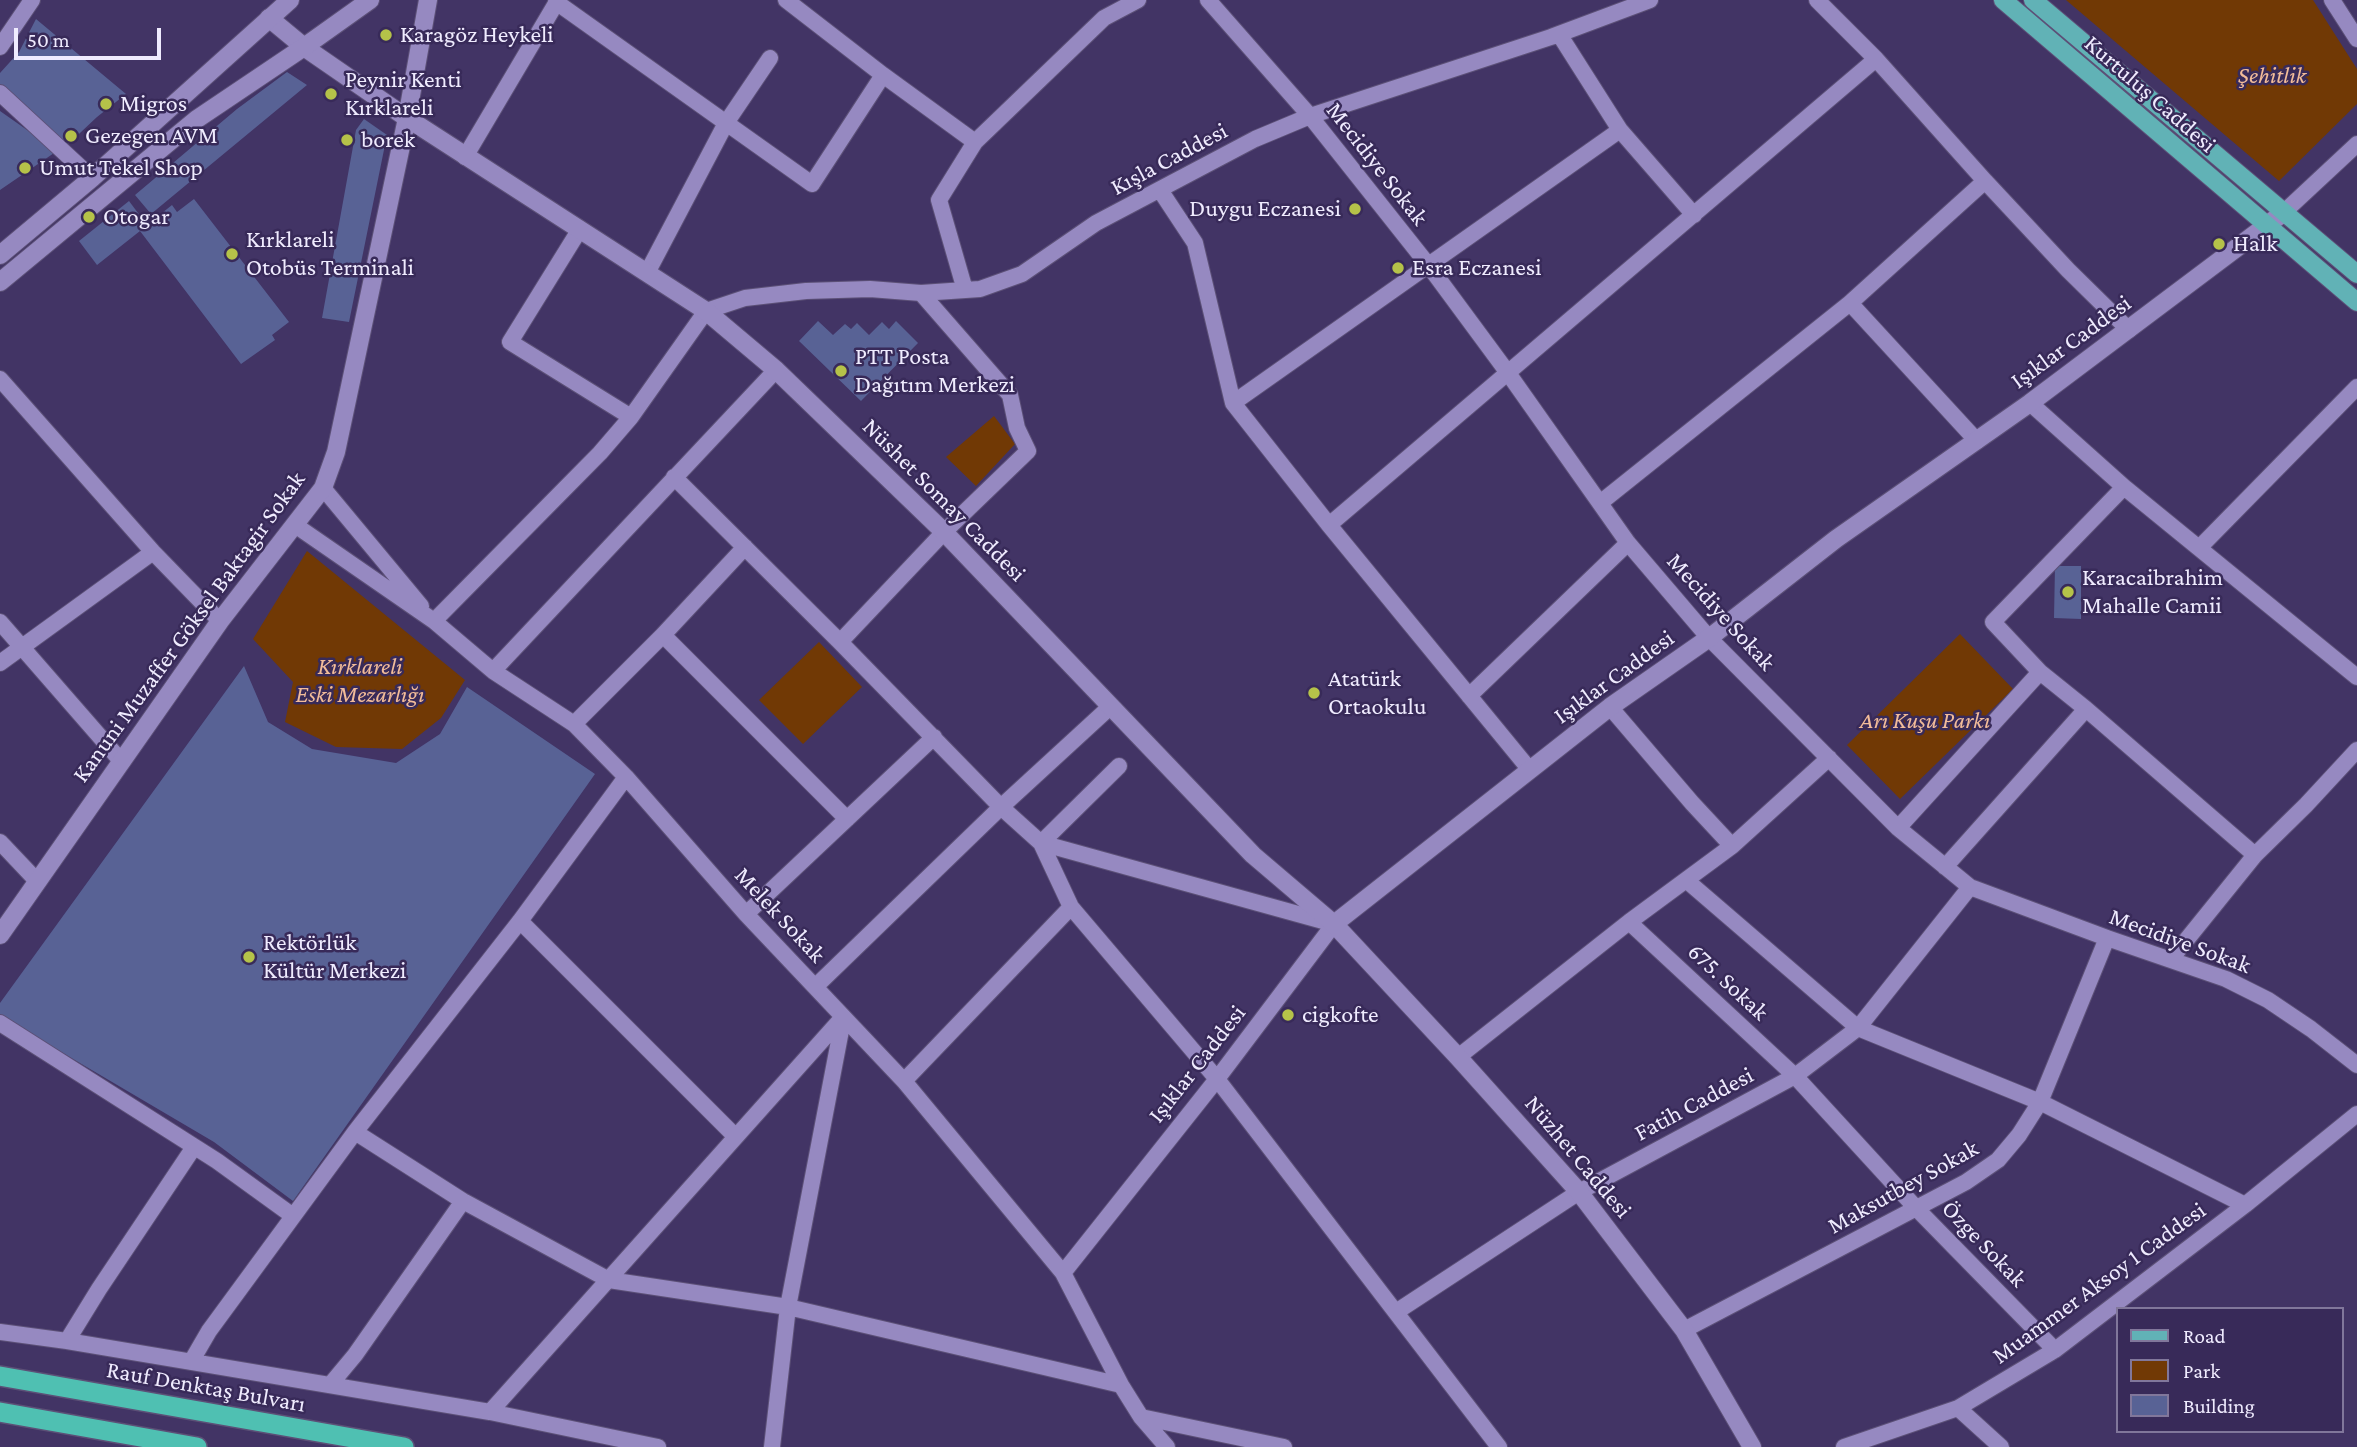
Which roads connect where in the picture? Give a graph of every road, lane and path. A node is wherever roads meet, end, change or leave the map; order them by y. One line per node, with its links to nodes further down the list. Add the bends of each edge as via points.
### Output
1 (32, 0): 17 (street)
2 (290, 0): 14 (street)
3 (370, 0): 18 (street)
4 (428, 0): 24 (street, Kanuni Muzaffer Göksel Baktagir Sokak)
5 (786, 0): 21 (street)
6 (1138, 0): 27 (street, via 1104,18)
7 (1208, 0): 23 (street, Mecidiye Sokak)
8 (1650, 0): 15 (street, Kışla Caddesi)
9 (1816, 0): 20 (street)
10 (2003, 0): 35 (main road, Kurtuluş Caddesi)
11 (2033, 0): 33 (main road, Kurtuluş Caddesi)
12 (2332, 0): 16 (street)
13 (557, 1): 25 (street); 29 (street)
14 (269, 18): 18 (street, Nüshet Somay Caddesi); 30 (street)
15 (1559, 34): 23 (street, Kışla Caddesi); 26 (street)
16 (2357, 38)
17 (0, 47)
18 (304, 47): 24 (street, Nüshet Somay Caddesi); 41 (street, via 197,119)
19 (770, 58): 25 (street)
20 (1875, 59): 31 (street); 34 (street)
21 (883, 75): 25 (street, via 812,184); 27 (street)
22 (0, 93): 30 (street)
23 (1310, 116): 32 (street, Kışla Caddesi, via 1255,139); 38 (street, Mecidiye Sokak)
24 (407, 118): 29 (street, Nüshet Somay Caddesi); 58 (street, Kanuni Muzaffer Göksel Baktagir Sokak, via 336,452)
25 (726, 123): 39 (street)
26 (1620, 130): 34 (street); 38 (street)
27 (975, 142): 42 (street, via 939,200)
28 (2357, 144): 33 (street)
29 (465, 157): 36 (street, Nüshet Somay Caddesi)
30 (92, 178): 37 (street)
31 (1984, 181): 45 (street); 47 (street)
32 (1160, 190): 42 (street, Kışla Caddesi, via 1096,223 1022,274); 52 (street, via 1195,243)
33 (2283, 213): 35 (street, Işıklar Caddesi); 40 (main road, Kurtuluş Caddesi)
34 (1694, 215): 49 (street)
35 (2266, 226): 44 (main road, Kurtuluş Caddesi); 47 (street, Işıklar Caddesi)
36 (580, 229): 39 (street, Nüshet Somay Caddesi); 54 (street, via 510,342)
37 (0, 255)
38 (1429, 266): 49 (street, Mecidiye Sokak); 52 (street)
39 (647, 272): 46 (street, Nüshet Somay Caddesi)
40 (2357, 274)
41 (0, 282)
42 (965, 290): 43 (street, Kışla Caddesi)
43 (920, 293): 46 (street, Kışla Caddesi, via 806,291 745,298); 62 (street, via 1010,395 1028,451)
44 (2357, 302)
45 (1850, 303): 55 (street); 59 (street)
46 (706, 311): 48 (street, Nüshet Somay Caddesi); 54 (street)
47 (2129, 330): 53 (street, Işıklar Caddesi)
48 (776, 370): 56 (street); 62 (street, Nüshet Somay Caddesi)
49 (1508, 373): 59 (street, Mecidiye Sokak); 61 (street)
50 (0, 379): 66 (street)
51 (2357, 387): 65 (street)
52 (1233, 402): 61 (street)
53 (2030, 402): 55 (street, Işıklar Caddesi); 57 (street)
54 (631, 417): 68 (street)
55 (1977, 441): 71 (street, Işıklar Caddesi, via 1836,539)
56 (674, 477): 64 (street); 75 (street)
57 (2124, 487): 65 (street); 76 (street, via 1993,622)
58 (323, 488): 60 (street, Kanuni Muzaffer Göksel Baktagir Sokak); 68 (street, Melek Sokak)
59 (1600, 503): 63 (street, Mecidiye Sokak)
60 (295, 525): 67 (street, Kanuni Muzaffer Göksel Baktagir Sokak); 68 (street, Melek Sokak)
61 (1329, 526): 78 (street)
62 (944, 532): 72 (street); 79 (street, Nüshet Somay Caddesi)
63 (1628, 543): 71 (street, Mecidiye Sokak); 78 (street)
64 (745, 547): 70 (street); 72 (street)
65 (2200, 547): 77 (street)
66 (153, 552): 67 (street); 73 (street)
67 (220, 621): 86 (street, Kanuni Muzaffer Göksel Baktagir Sokak)
68 (434, 621): 75 (street, Melek Sokak)
69 (0, 622): 73 (street)
70 (663, 635): 82 (street); 91 (street)
71 (1709, 638): 80 (street, Işıklar Caddesi); 85 (street, Mecidiye Sokak)
72 (840, 642): 83 (street)
73 (20, 647): 74 (street); 86 (street)
74 (0, 663)
75 (493, 671): 82 (street, Melek Sokak)
76 (2040, 672): 81 (street); 92 (street)
77 (2357, 677)
78 (1469, 696): 88 (street)
79 (1111, 706): 90 (street); 105 (street, Nüshet Somay Caddesi, via 1253,855)
80 (1610, 707): 88 (street, Işıklar Caddesi); 95 (street)
81 (2086, 709): 96 (street); 97 (street)
82 (574, 724): 89 (street, Melek Sokak)
83 (934, 737): 90 (street); 91 (street)
84 (2357, 750): 96 (street)
85 (1829, 758): 92 (street, Mecidiye Sokak); 95 (street)
86 (121, 762): 99 (street, Kanuni Muzaffer Göksel Baktagir Sokak)
87 (1119, 766): 94 (street)
88 (1530, 771): 105 (street, Işıklar Caddesi)
89 (626, 777): 102 (street, Melek Sokak); 103 (street)
90 (1000, 807): 94 (street); 109 (street)
91 (847, 819): 102 (street)
92 (1898, 828): 97 (street, Mecidiye Sokak)
93 (0, 842): 99 (street)
94 (1041, 843): 101 (street); 105 (street)
95 (1732, 846): 98 (street)
96 (2255, 855): 108 (street)
97 (1945, 867): 100 (street, Mecidiye Sokak)
98 (1686, 880): 104 (street); 112 (street)
99 (37, 881): 106 (street, Kanuni Muzaffer Göksel Baktagir Sokak)
100 (1970, 887): 107 (street, Mecidiye Sokak); 112 (street, Fatih Caddesi)
101 (1072, 907): 116 (street); 117 (street)
102 (746, 914): 109 (street, Melek Sokak)
103 (520, 921): 120 (street); 121 (street)
104 (1629, 922): 113 (street); 115 (street, 675. Sokak)
105 (1334, 924): 113 (street, Nüzhet Caddesi); 116 (street, Işıklar Caddesi)
106 (0, 935)
107 (2107, 938): 108 (street, Mecidiye Sokak); 118 (street, Maksutbey Sokak)
108 (2171, 959): 114 (street, Mecidiye Sokak, via 2268,1000)
109 (816, 986): 110 (street, Melek Sokak)
110 (843, 1017): 117 (street, Melek Sokak); 121 (street); 130 (street)
111 (0, 1023): 122 (street)
112 (1858, 1028): 115 (street, Fatih Caddesi); 118 (street)
113 (1458, 1057): 123 (street, Nüzhet Caddesi)
114 (2357, 1065)
115 (1796, 1076): 123 (street, Fatih Caddesi); 126 (street, Özge Sokak)
116 (1217, 1079): 128 (street, Işıklar Caddesi); 131 (street)
117 (904, 1081): 128 (street, Melek Sokak)
118 (2040, 1102): 125 (street); 126 (street, Maksutbey Sokak, via 1998,1160)
119 (2357, 1114): 125 (street, Muammer Aksoy 1 Caddesi)
120 (355, 1132): 124 (street); 127 (street)
121 (735, 1136): 129 (street)
122 (194, 1147): 127 (street); 134 (street)
123 (1579, 1192): 131 (street, Fatih Caddesi); 132 (street, Nüzhet Caddesi)
124 (463, 1201): 129 (street); 138 (street)
125 (2245, 1206): 135 (street, Muammer Aksoy 1 Caddesi)
126 (1916, 1208): 132 (street, Maksutbey Sokak); 135 (street, Özge Sokak)
127 (293, 1216): 136 (street)
128 (1063, 1273): 139 (street, Melek Sokak)
129 (609, 1280): 130 (street); 142 (street)
130 (788, 1307): 139 (street); 147 (street)
131 (1396, 1312): 150 (street)
132 (1684, 1330): 151 (street, Nüzhet Caddesi)
133 (0, 1332): 134 (street)
134 (67, 1341): 136 (street)
135 (2055, 1350): 140 (street, Muammer Aksoy 1 Caddesi)
136 (191, 1362): 138 (street)
137 (0, 1376): 145 (highway, Rauf Denktaş Bulvarı)
138 (330, 1385): 142 (street)
139 (1121, 1385): 143 (street, Melek Sokak)
140 (1958, 1408): 152 (street, Muammer Aksoy 1 Caddesi); 153 (street)
141 (0, 1412): 144 (highway)
142 (490, 1412): 146 (street)
143 (1141, 1417): 148 (street, Melek Sokak); 149 (street)
144 (197, 1447)
145 (404, 1447)
146 (657, 1447)
147 (772, 1447)
148 (1167, 1447)
149 (1284, 1447)
150 (1499, 1447)
151 (1752, 1447)
152 (1844, 1447)
153 (2001, 1447)

